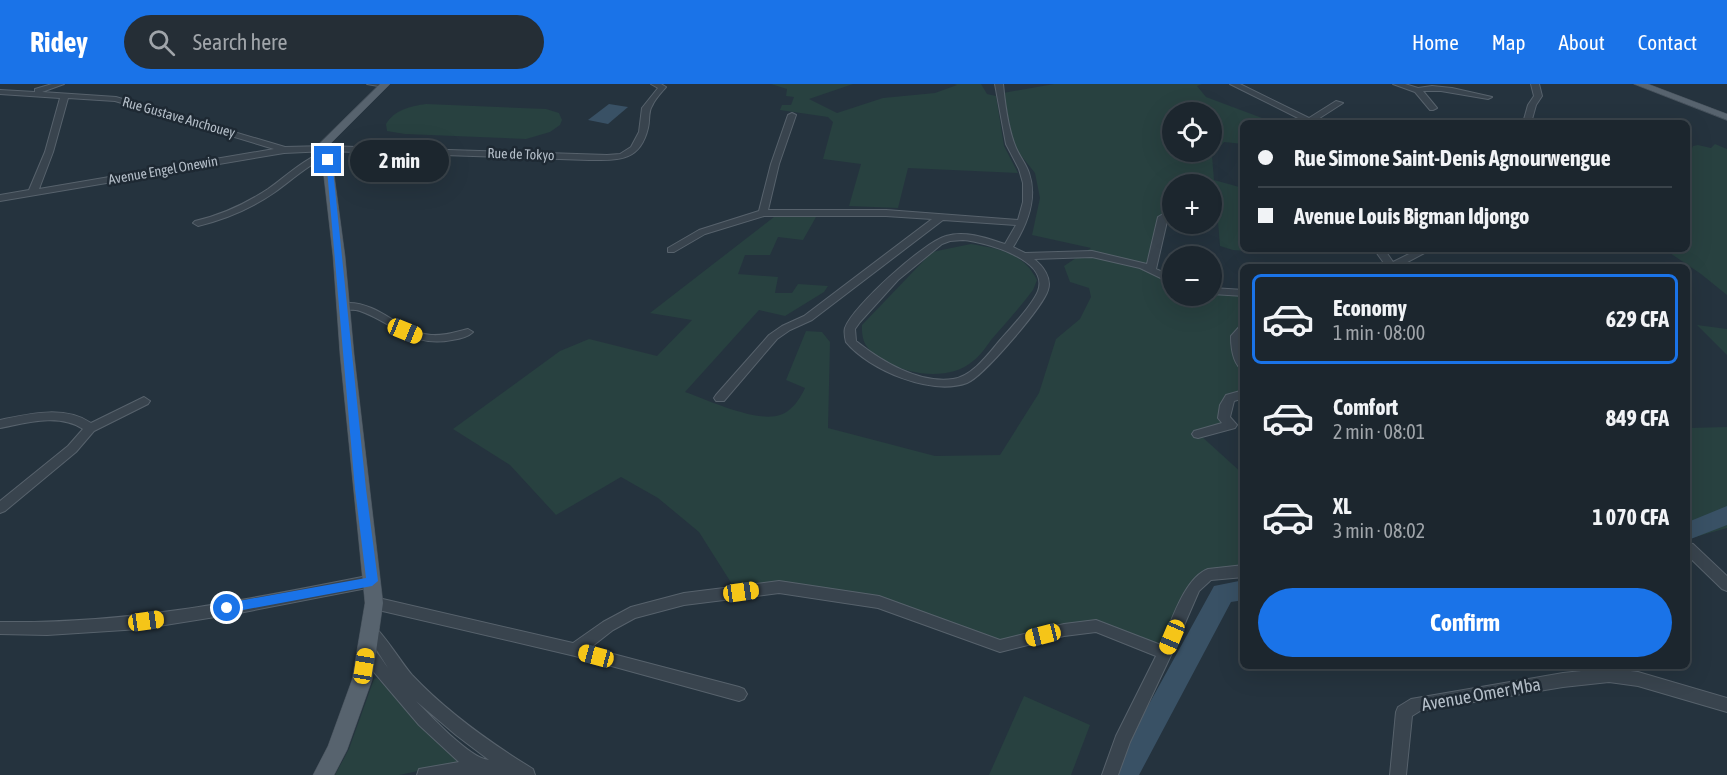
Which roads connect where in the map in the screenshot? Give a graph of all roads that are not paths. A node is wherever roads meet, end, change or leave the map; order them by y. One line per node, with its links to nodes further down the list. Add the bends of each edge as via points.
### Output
1 (60, 84): 12 (street)
2 (370, 84): 9 (street)
3 (655, 84): 23 (street, Rue de Tokyo, via 662,87 646,108 639,144 623,156)
4 (999, 84): 30 (street, via 1011,147 1028,180)
5 (1234, 84): 19 (street)
6 (1397, 84): 10 (street)
7 (1535, 84): 21 (street, via 1538,96)
8 (1639, 84): 18 (main road)
9 (384, 85): 23 (main road, via 329,138 325,143)
10 (1418, 90): 14 (street, via 1437,88); 16 (street)
11 (0, 92): 12 (street, Rue Gustave Anchouey)
12 (31, 93): 13 (street, Rue Gustave Anchouey)
13 (65, 95): 22 (street, Rue Gustave Anchouey, via 116,99); 24 (street)
14 (1488, 97)
15 (1339, 103): 20 (street)
16 (1433, 108)
17 (792, 115): 26 (street)
18 (1727, 117)
19 (1308, 120)
20 (1315, 120)
21 (1528, 120)
22 (284, 150): 23 (street, Avenue Engel Onewin); 24 (street, Avenue Engel Onewin)
23 (327, 151): 29 (street, via 257,199 221,217); 40 (main road)
24 (33, 192): 25 (street, Avenue Engel Onewin)
25 (0, 198)
26 (763, 213): 27 (street, via 824,211); 32 (street, via 727,222)
27 (942, 216): 30 (street); 45 (street, via 808,318 773,337)
28 (1162, 221): 36 (street)
29 (198, 223)
30 (1022, 223): 31 (street)
31 (1007, 248): 34 (street); 34 (street, via 961,237 933,244 858,316 850,329 851,342 863,353 904,374 934,383 965,380 986,361 1043,291 1044,275)
32 (670, 250)
33 (1421, 252): 35 (street)
34 (1025, 256): 36 (street, via 1092,254)
35 (1397, 264)
36 (1151, 269): 37 (street)
37 (1162, 275)
38 (1222, 292): 39 (street)
39 (1240, 293)
40 (343, 307): 41 (street, via 359,305 429,340 445,340); 53 (main road)
41 (468, 332)
42 (1240, 332): 43 (street, via 1236,336)
43 (1240, 358)
44 (1240, 395): 49 (street, via 1230,398 1226,405 1224,418 1231,424)
45 (720, 398)
46 (144, 401): 48 (street)
47 (0, 423): 48 (street, via 62,418)
48 (90, 428): 50 (street, via 72,449)
49 (1198, 434)
50 (0, 508)
51 (1690, 550): 54 (street)
52 (1240, 571): 60 (street, via 1208,575 1194,587)
53 (372, 581): 55 (main road); 56 (street, via 95,628)
54 (1727, 585)
55 (374, 603): 57 (main road); 58 (street)
56 (0, 628)
57 (372, 631): 59 (main road); 64 (street, via 393,663 434,706)
58 (575, 650): 60 (street, via 631,614 684,600 779,586 879,602 1000,646 1096,626); 61 (street)
59 (367, 653): 63 (street, via 446,741); 65 (main road, via 351,716)
60 (1165, 653): 67 (street, via 1122,741)
61 (739, 694)
62 (1727, 705): 68 (street, Avenue Omer Mba, via 1638,679 1609,675 1417,704 1404,712)
63 (485, 771): 64 (street); 66 (street)
64 (522, 772)
65 (323, 775)
66 (425, 775)
67 (1110, 775)
68 (1398, 775)

